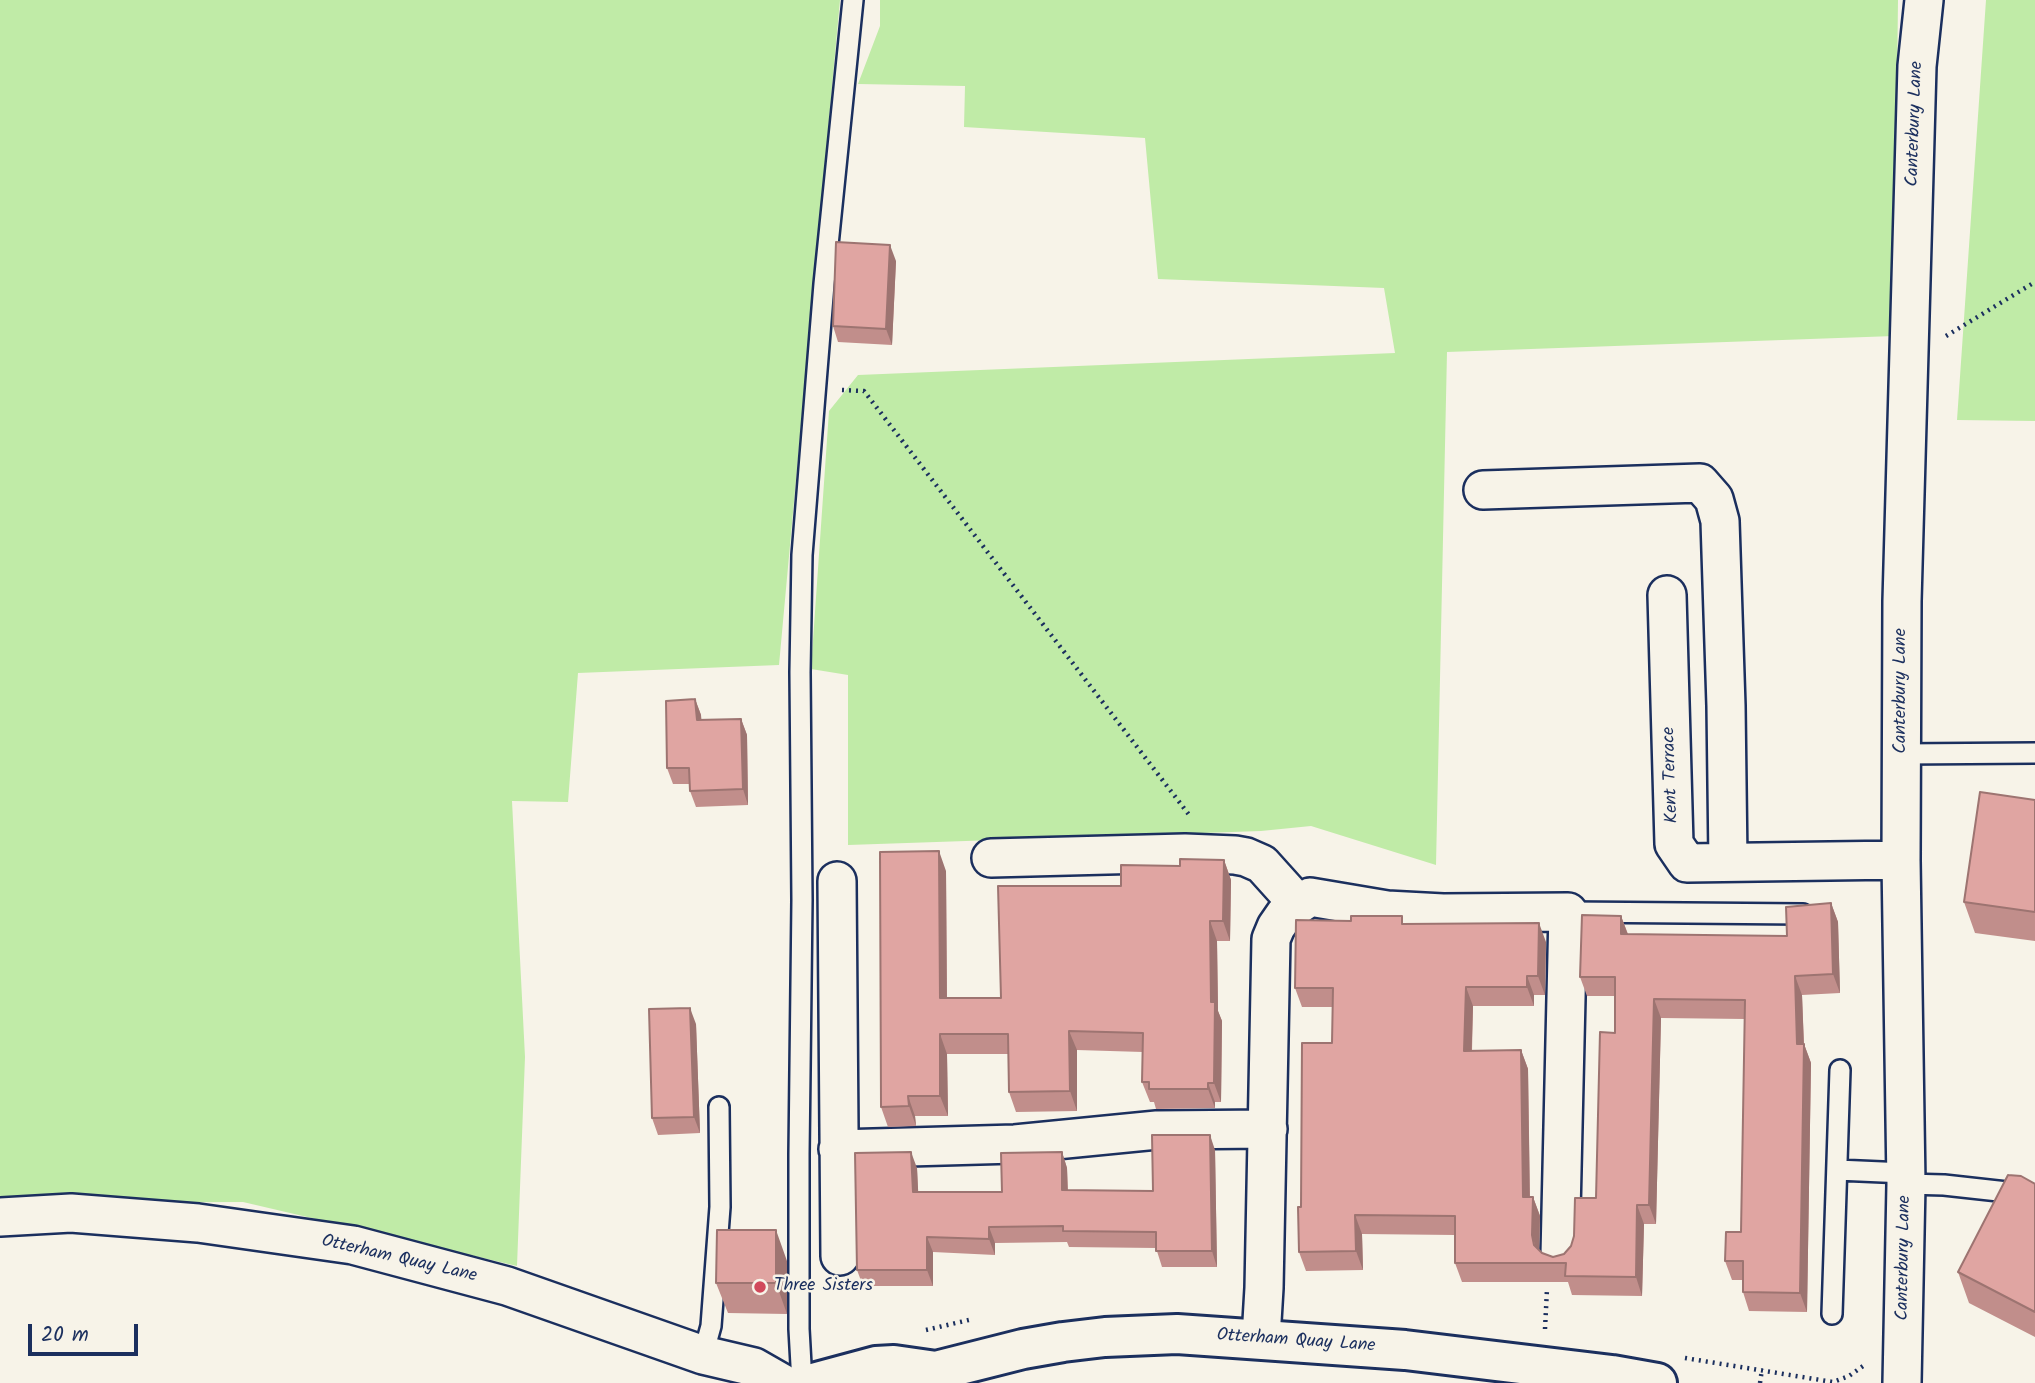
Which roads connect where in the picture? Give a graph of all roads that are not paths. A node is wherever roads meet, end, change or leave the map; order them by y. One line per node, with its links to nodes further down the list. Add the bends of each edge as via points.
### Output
1 (853, 0): 30 (lane, via 802,555 799,1289)
2 (1924, 0): 6 (street, Canterbury Lane, via 1917,66)
3 (1483, 490): 9 (street, via 1700,484 1714,499 1720,521)
4 (1667, 594): 9 (street, Kent Terrace, via 1674,844 1686,863)
5 (2035, 753): 6 (lane)
6 (1902, 754): 8 (street, Canterbury Lane)
7 (991, 858): 11 (street, via 1246,857 1271,872)
8 (1901, 860): 9 (street, Kent Terrace); 19 (street, Canterbury Lane)
9 (1728, 862)
10 (837, 881): 17 (street)
11 (1298, 904): 12 (street, via 1315,897 1387,911); 16 (street, via 1280,920 1271,939)
12 (1568, 912): 13 (lane); 22 (street)
13 (1803, 914)
14 (1840, 1070): 18 (lane)
15 (719, 1107): 26 (lane, via 720,1207)
16 (1268, 1129): 17 (street, via 1157,1130 1015,1144); 25 (street)
17 (838, 1149): 23 (street)
18 (1837, 1170): 19 (lane); 24 (lane)
19 (1906, 1179): 20 (lane); 33 (street, Canterbury Lane)
20 (2035, 1195)
21 (0, 1217): 26 (street, Otterham Quay Lane, via 71,1213 185,1222 353,1245 507,1286)
22 (1560, 1255)
23 (840, 1256)
24 (1832, 1314)
25 (1261, 1338): 27 (street, Otterham Quay Lane, via 1105,1337 1023,1349); 28 (street, Otterham Quay Lane, via 1405,1350)
26 (709, 1369): 29 (street, Otterham Quay Lane, via 754,1367)
27 (932, 1377): 31 (street, Otterham Quay Lane, via 894,1365)
28 (1612, 1379): 32 (street, Otterham Quay Lane)
29 (782, 1383)
30 (803, 1383)
31 (813, 1383)
32 (1657, 1383)
33 (1902, 1383)

